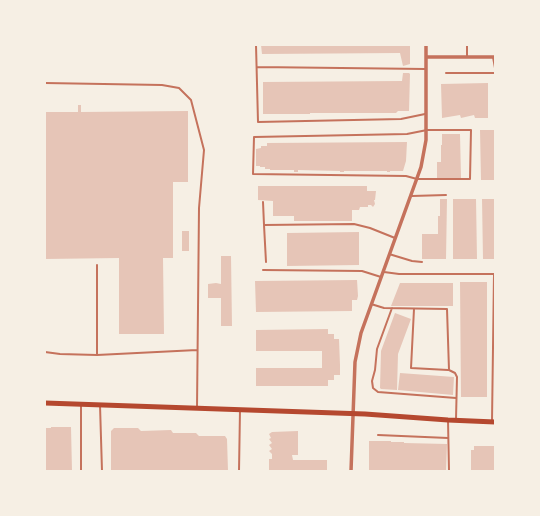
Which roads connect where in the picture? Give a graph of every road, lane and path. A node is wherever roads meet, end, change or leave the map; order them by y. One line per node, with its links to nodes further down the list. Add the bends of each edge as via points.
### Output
1 (256, 45): 7 (lane)
2 (426, 45): 4 (street)
3 (467, 45): 5 (lane)
4 (426, 57): 5 (street); 9 (street)
5 (467, 57): 6 (street)
6 (494, 57): 8 (lane)
7 (257, 67): 9 (lane); 13 (lane, via 258,122 401,119)
8 (495, 68)
9 (427, 69): 13 (street)
10 (446, 73): 11 (lane)
11 (495, 73)
12 (45, 83): 31 (lane, via 162,84 179,88 191,100 204,150 199,208)
13 (426, 113): 14 (street)
14 (427, 130): 15 (street); 15 (lane, via 471,130 470,179); 15 (lane, via 407,134 254,137 253,174 406,176)
15 (417, 179): 17 (street)
16 (446, 195): 17 (lane)
17 (411, 196): 20 (street)
18 (263, 202): 19 (lane)
19 (264, 225): 20 (lane, via 354,224); 22 (lane)
20 (395, 238): 21 (street)
21 (389, 254): 23 (lane); 26 (street)
22 (266, 262)
23 (422, 262)
24 (97, 265): 33 (lane)
25 (263, 270): 27 (lane, via 362,271)
26 (383, 271): 27 (street); 44 (lane, via 399,274 494,274)
27 (381, 277): 28 (street)
28 (371, 304): 29 (lane); 41 (street, via 355,362)
29 (392, 308): 30 (lane); 35 (lane, via 377,350 373,388 378,392)
30 (414, 309): 34 (lane, via 447,309); 34 (lane, via 411,368)
31 (197, 350): 33 (lane); 39 (lane)
32 (45, 352): 33 (lane)
33 (97, 355)
34 (449, 370): 35 (lane, via 457,377)
35 (456, 398): 43 (lane)
36 (45, 403): 37 (main road)
37 (81, 404): 38 (main road); 47 (lane)
38 (100, 404): 39 (main road); 48 (lane)
39 (196, 408): 40 (main road)
40 (240, 409): 41 (main road); 49 (lane)
41 (354, 413): 42 (main road); 50 (street)
42 (448, 420): 43 (main road); 46 (lane)
43 (456, 420): 44 (main road)
44 (494, 422)
45 (378, 436): 46 (lane)
46 (448, 438): 51 (lane)
47 (81, 471)
48 (102, 471)
49 (239, 471)
50 (351, 471)
51 (449, 471)

